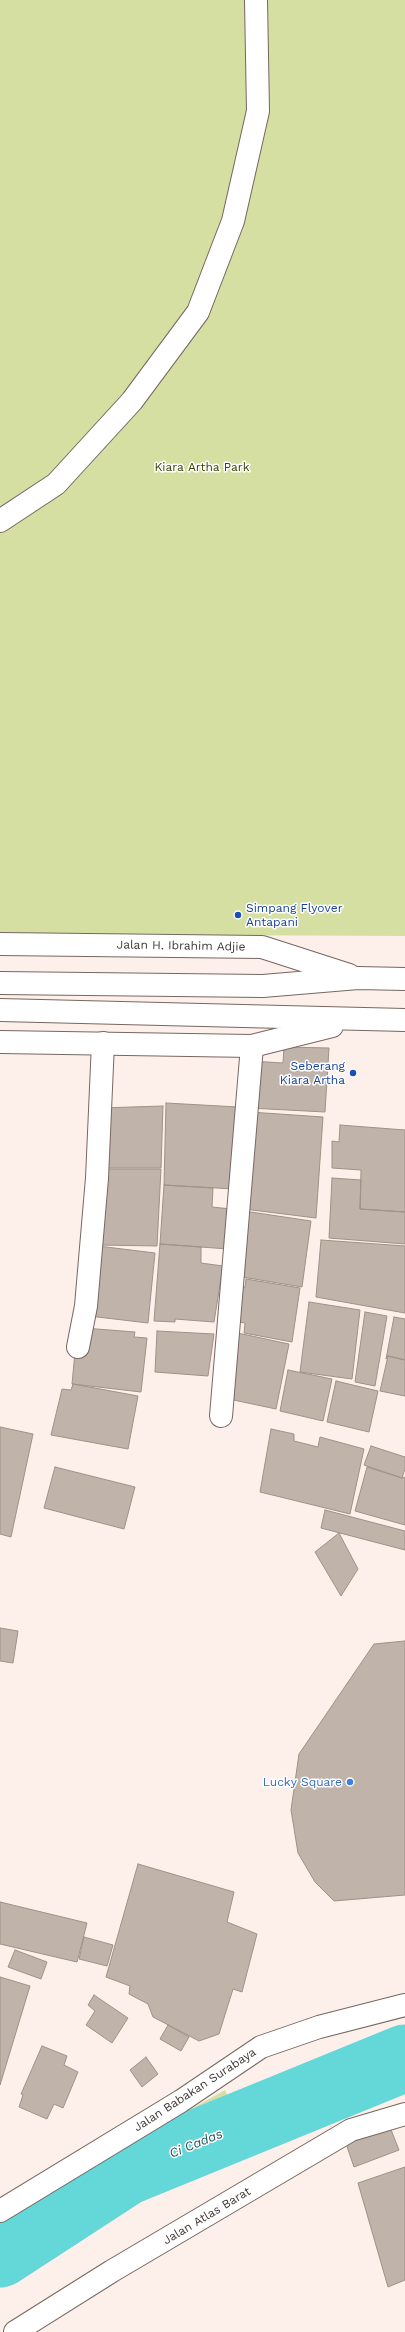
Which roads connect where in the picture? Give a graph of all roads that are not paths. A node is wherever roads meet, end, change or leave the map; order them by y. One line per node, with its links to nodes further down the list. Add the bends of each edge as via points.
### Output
1 (256, 0): 2 (street, via 258,111 233,221 198,312 132,401 56,484)
2 (0, 521)
3 (0, 944): 4 (street, Jalan H. Ibrahim Adjie, via 262,947)
4 (358, 978): 5 (street, Jalan H. Ibrahim Adjie); 6 (street, Jalan H. Ibrahim Adjie, via 263,986)
5 (405, 979)
6 (0, 983)
7 (0, 1010): 8 (street)
8 (356, 1020): 9 (street); 12 (street)
9 (405, 1020)
10 (0, 1042): 11 (street)
11 (103, 1043): 12 (street); 13 (street, via 96,1185 86,1306)
12 (252, 1046): 14 (street)
13 (78, 1347)
14 (221, 1416)
15 (405, 2005): 17 (street, Jalan Babakan Surabaya, via 319,2027 261,2047 181,2100)
16 (405, 2114): 18 (street, Jalan Atlas Barat, via 351,2130 112,2271)
17 (0, 2211)
18 (15, 2332)

